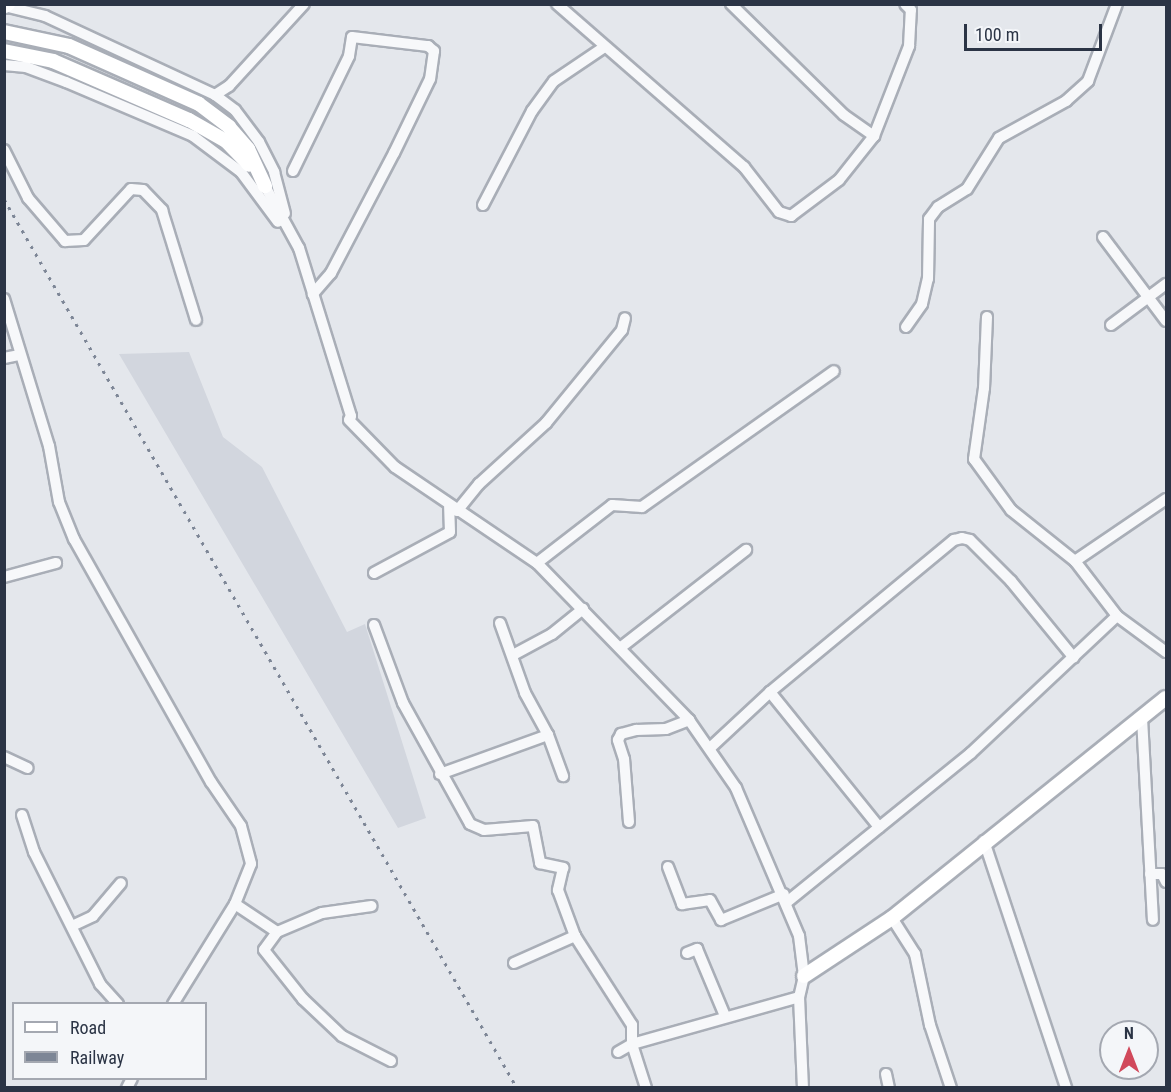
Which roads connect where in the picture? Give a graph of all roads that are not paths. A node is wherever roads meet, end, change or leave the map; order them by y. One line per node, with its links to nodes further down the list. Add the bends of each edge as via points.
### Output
1 (304, 4): 11 (street, via 229,86)
2 (557, 4): 8 (street)
3 (731, 4): 12 (street, via 844,115)
4 (905, 4): 12 (street, via 911,10 909,46)
5 (1117, 4): 28 (street, via 1088,81 1066,101 1012,127 999,138 968,189 938,207 929,219 928,279 922,304)
6 (6, 6): 11 (street, via 45,16)
7 (4, 32): 15 (main road, via 69,46 199,104 229,127 248,149)
8 (603, 48): 12 (street, via 744,167 779,212 791,216 839,180); 16 (street, via 554,81 532,111)
9 (4, 51): 15 (main road, via 53,61 226,141)
10 (4, 65): 18 (street, via 26,67 66,82 193,136 241,172)
11 (215, 95): 18 (street, via 235,110 259,142 274,172 282,207)
12 (874, 136)
13 (4, 150): 25 (street, via 28,198 65,241 84,240 131,189 143,190 162,210)
14 (293, 171): 20 (street, via 340,76 352,37 428,46 434,51 430,79 394,153 332,273)
15 (265, 186): 18 (street)
16 (483, 205)
17 (1103, 237): 22 (street)
18 (299, 248): 20 (street)
19 (1167, 284): 22 (street)
20 (313, 294): 33 (street, via 351,416 349,420 395,467)
21 (4, 299): 29 (street)
22 (1149, 299): 26 (street); 27 (street)
23 (987, 317): 35 (street, via 984,388 974,459 1011,510)
24 (625, 318): 33 (street, via 622,330 546,423)
25 (196, 320)
26 (1167, 321)
27 (1111, 325)
28 (906, 327)
29 (20, 355): 30 (street); 67 (street, via 49,446 59,502 74,539 211,782 241,826 251,864)
30 (4, 358)
31 (834, 371): 37 (street, via 642,507 612,505)
32 (1167, 499): 35 (street)
33 (453, 509): 37 (street); 38 (street, via 450,532)
34 (746, 550): 44 (street)
35 (1075, 561): 41 (street)
36 (56, 563): 39 (street)
37 (537, 563): 40 (street)
38 (374, 573)
39 (4, 576)
40 (583, 609): 44 (street); 46 (street, via 552,634)
41 (1117, 616): 45 (street); 47 (street)
42 (500, 623): 46 (street)
43 (374, 625): 56 (street, via 403,703)
44 (620, 648): 51 (street)
45 (1167, 652)
46 (513, 655): 52 (street, via 525,693)
47 (1074, 658): 48 (street, via 1011,581 970,540 962,538 954,540); 60 (street, via 971,753)
48 (770, 692): 53 (street); 60 (street)
49 (1167, 698): 50 (main road)
50 (1142, 718): 61 (main road); 63 (street)
51 (689, 720): 53 (street); 59 (street, via 666,729 621,734 618,740 624,759)
52 (548, 735): 56 (street); 57 (street)
53 (710, 748): 66 (street, via 744,802)
54 (4, 757): 55 (street)
55 (28, 768)
56 (440, 774): 73 (street, via 470,824 484,830 533,826 540,863 563,868 558,890)
57 (563, 776)
58 (22, 815): 71 (street, via 34,852)
59 (629, 822)
60 (879, 827): 66 (street)
61 (984, 841): 69 (main road); 89 (street)
62 (668, 867): 66 (street, via 682,904 710,900 722,920)
63 (1150, 874): 64 (street, via 1162,874); 70 (street)
64 (1167, 882)
65 (121, 883): 71 (street, via 93,916)
66 (785, 898): 76 (street, via 799,936)
67 (235, 904): 72 (street); 79 (street)
68 (372, 906): 72 (street, via 322,913)
69 (892, 918): 76 (main road); 88 (street, via 915,954 930,1025)
70 (1153, 920)
71 (72, 926): 78 (street, via 100,984)
72 (277, 932): 83 (street, via 264,950 303,999 342,1036)
73 (575, 936): 75 (street); 81 (street, via 632,1025)
74 (687, 953): 80 (street, via 697,949)
75 (514, 963)
76 (804, 976): 77 (street)
77 (799, 997): 80 (street); 86 (street)
78 (116, 1002)
79 (174, 1002)
80 (725, 1016): 81 (street)
81 (632, 1044): 82 (street); 85 (street)
82 (618, 1052)
83 (391, 1061)
84 (886, 1074): 87 (street)
85 (646, 1088)
86 (803, 1088)
87 (890, 1088)
88 (951, 1088)
89 (1066, 1088)

